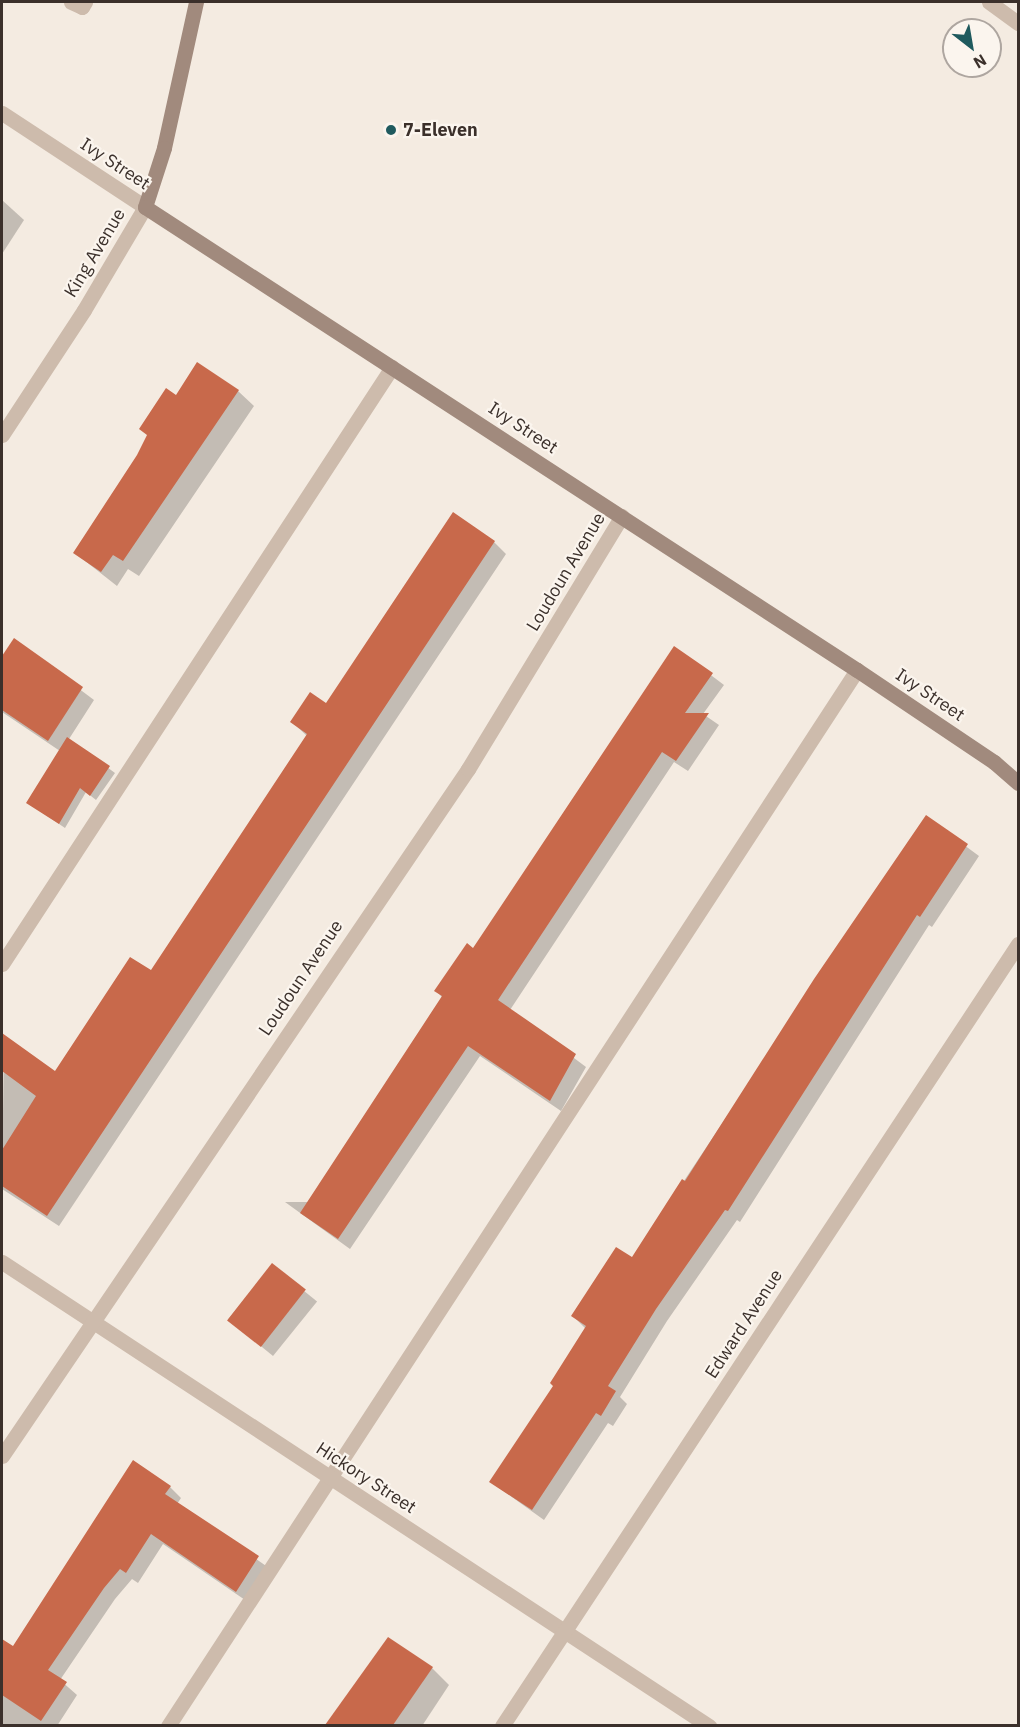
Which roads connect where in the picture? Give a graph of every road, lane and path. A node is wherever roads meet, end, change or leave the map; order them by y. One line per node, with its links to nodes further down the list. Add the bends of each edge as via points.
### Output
1 (71, 2): 2 (street, via 82,7)
2 (85, 2)
3 (196, 2): 7 (main road, King Avenue, via 164,148)
4 (989, 2): 5 (street)
5 (1018, 23)
6 (2, 113): 7 (street, Ivy Street)
7 (145, 207): 8 (main road, Ivy Street); 9 (street, King Avenue, via 84,310)
8 (392, 367): 10 (main road, Ivy Street); 14 (street)
9 (2, 435)
10 (622, 516): 11 (main road, Ivy Street); 16 (street, Loudoun Avenue, via 468,769)
11 (857, 670): 12 (main road, Ivy Street, via 994,762); 18 (street)
12 (1018, 783)
13 (1018, 944): 19 (street, Edward Avenue)
14 (2, 964)
15 (2, 1262): 16 (street, Hickory Street)
16 (92, 1322): 17 (street, Loudoun Avenue); 18 (street, Hickory Street)
17 (2, 1456)
18 (331, 1478): 19 (street, Hickory Street); 20 (street)
19 (564, 1631): 21 (street, Edward Avenue); 22 (street, Hickory Street)
20 (168, 1725)
21 (502, 1725)
22 (709, 1725)

